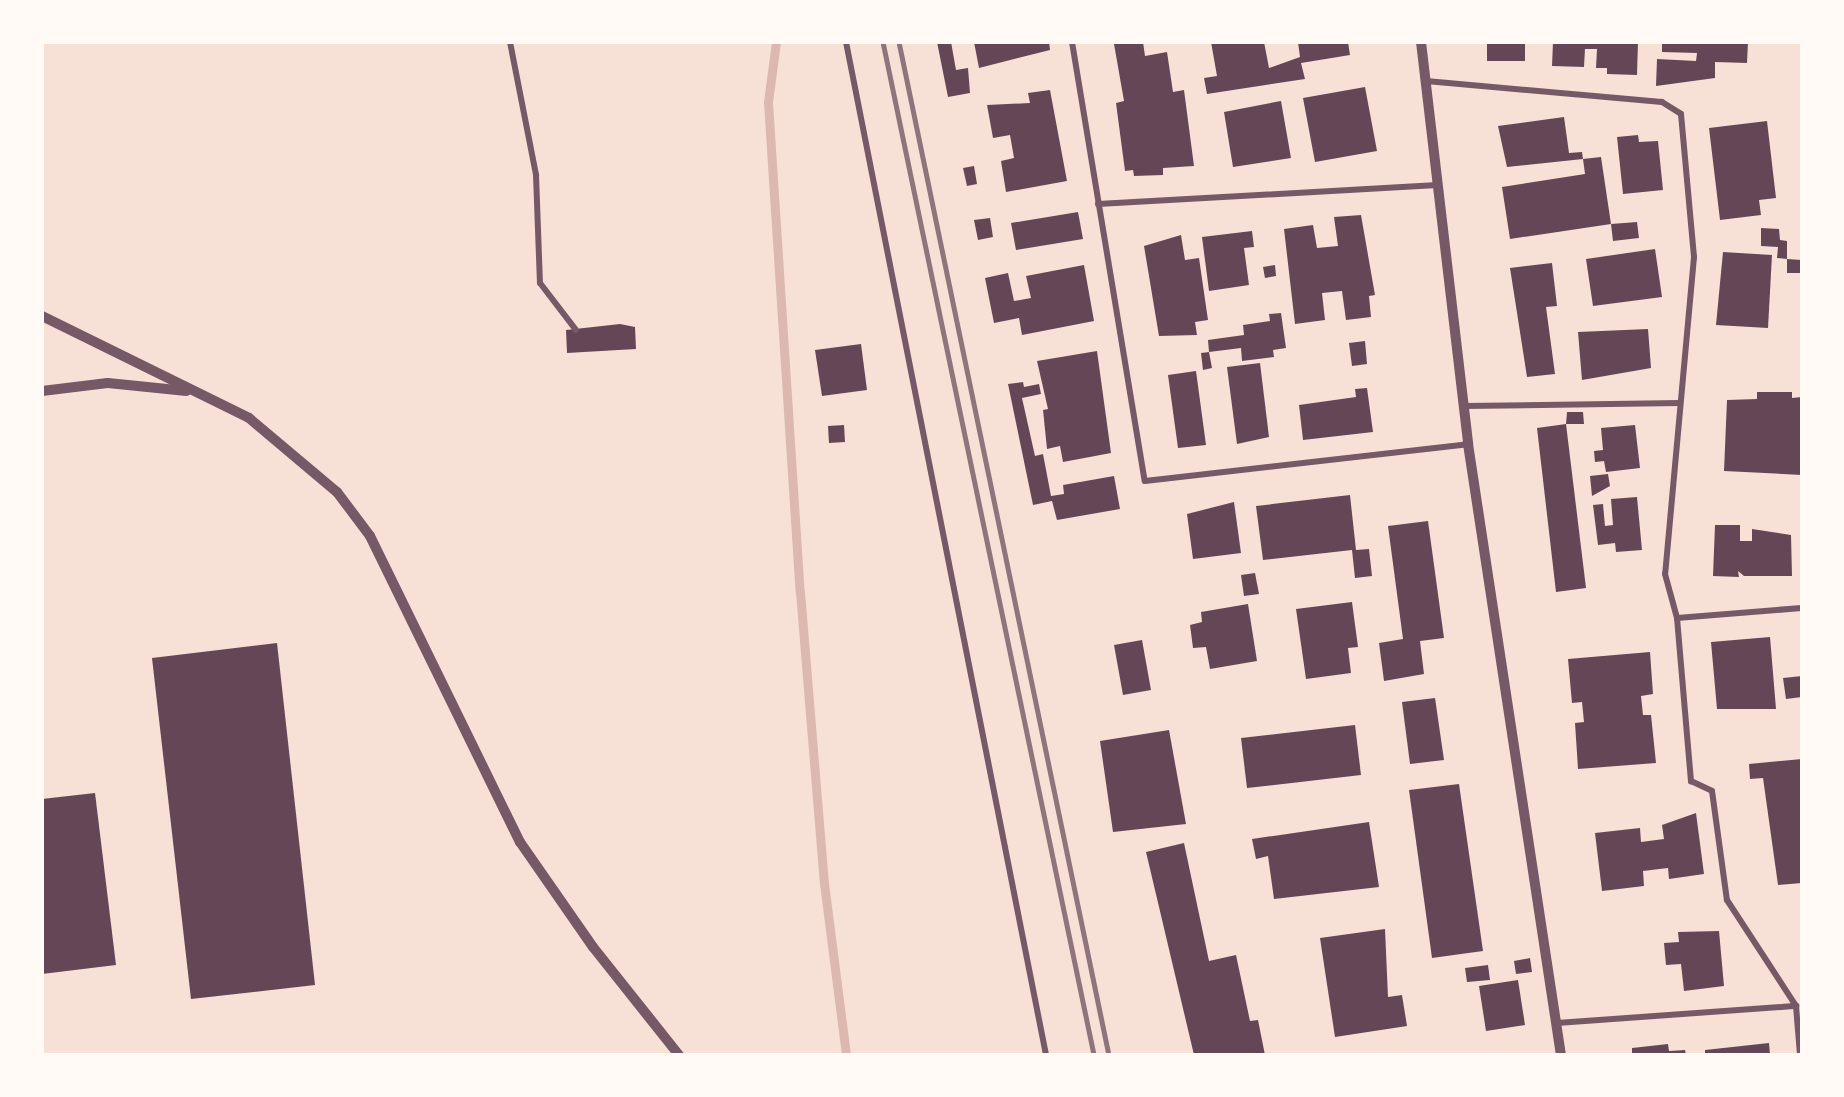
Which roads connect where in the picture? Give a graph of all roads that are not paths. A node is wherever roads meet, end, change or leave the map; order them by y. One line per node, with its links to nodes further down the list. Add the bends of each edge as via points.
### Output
1 (510, 42): 9 (street, via 536,175 540,283)
2 (846, 42): 20 (street)
3 (1072, 42): 7 (street)
4 (1421, 42): 5 (street)
5 (1426, 81): 6 (street); 12 (street, via 1662,102 1681,114 1694,257)
6 (1437, 185): 7 (street); 13 (street)
7 (1098, 204): 14 (street, via 1145,481)
8 (42, 316): 11 (street)
9 (576, 330)
10 (42, 391): 11 (street, via 108,383)
11 (193, 391): 19 (street, via 282,441 356,516 520,842 593,947)
12 (1680, 403): 13 (street); 16 (street, via 1665,574)
13 (1464, 405): 14 (street)
14 (1468, 444): 18 (street)
15 (1802, 608): 16 (street)
16 (1677, 618): 17 (street, via 1691,781 1712,791 1727,900)
17 (1796, 1006): 18 (street); 22 (street)
18 (1557, 1023): 21 (street)
19 (679, 1055)
20 (1046, 1055)
21 (1560, 1055)
22 (1800, 1055)

